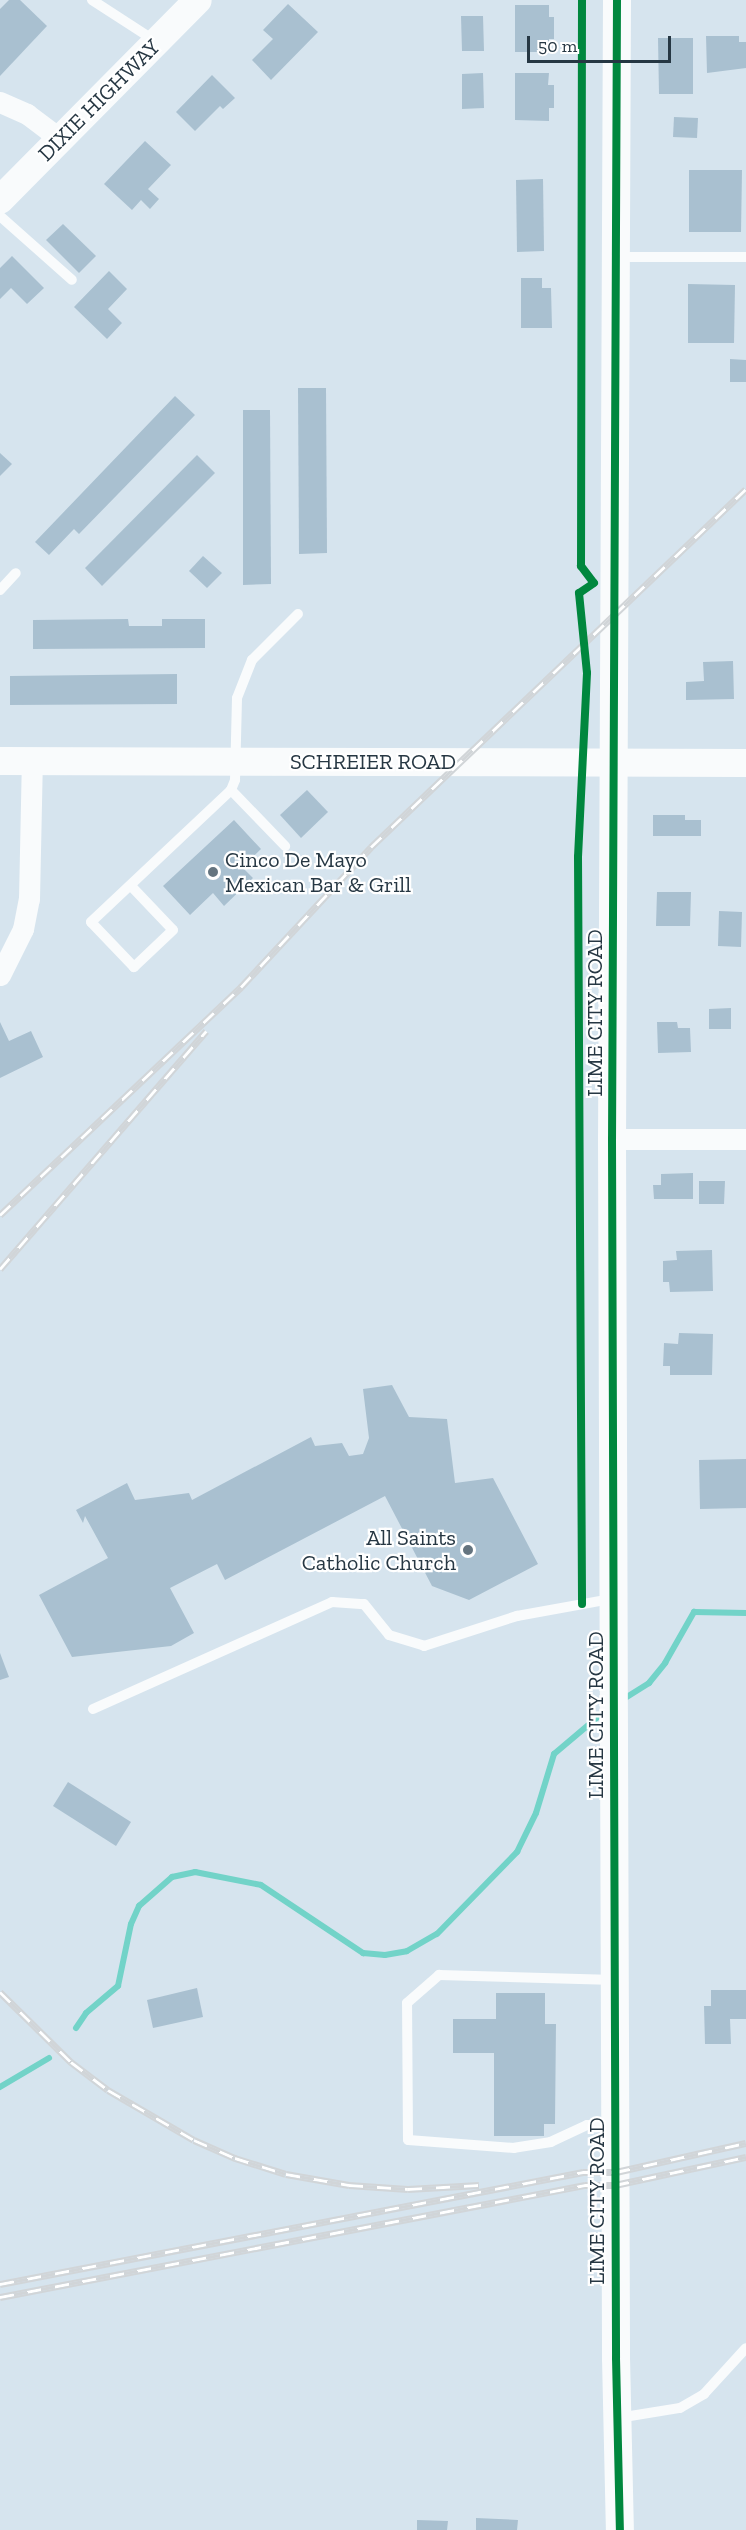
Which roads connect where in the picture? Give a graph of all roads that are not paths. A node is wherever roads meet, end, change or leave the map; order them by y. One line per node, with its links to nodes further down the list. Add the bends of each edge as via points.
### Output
1 (92, 0): 4 (lane)
2 (198, 0): 4 (street, DIXIE HIGHWAY)
3 (617, 0): 9 (street, LIME CITY ROAD)
4 (157, 42): 6 (street, DIXIE HIGHWAY)
5 (0, 102): 6 (street, via 27,114)
6 (60, 139): 7 (street, DIXIE HIGHWAY)
7 (0, 200)
8 (0, 216): 11 (lane)
9 (615, 257): 10 (lane); 18 (street, LIME CITY ROAD)
10 (746, 257)
11 (72, 280)
12 (16, 573): 13 (lane)
13 (0, 590)
14 (298, 614): 17 (lane, via 252,660 237,698)
15 (0, 761): 16 (street, SCHREIER ROAD)
16 (32, 761): 17 (street, SCHREIER ROAD); 23 (street, via 29,899 23,929)
17 (236, 762): 18 (street, SCHREIER ROAD); 20 (lane)
18 (614, 762): 19 (street, SCHREIER ROAD); 24 (street, LIME CITY ROAD)
19 (746, 763)
20 (231, 790): 21 (lane); 22 (lane)
21 (285, 846)
22 (132, 887): 22 (lane, via 91,922 134,967 173,930)
23 (0, 975)
24 (612, 1139): 25 (street); 26 (street, LIME CITY ROAD)
25 (746, 1139)
26 (614, 1599): 27 (lane, via 517,1616 424,1646 389,1635 364,1604 332,1602); 28 (street, LIME CITY ROAD)
27 (93, 1709)
28 (615, 1980): 29 (street, LIME CITY ROAD); 29 (lane, via 440,1975 407,2002 408,2140 514,2148 551,2142 587,2125)
29 (615, 2126): 31 (street, LIME CITY ROAD)
30 (746, 2348): 31 (lane, via 704,2394 680,2408)
31 (617, 2418): 32 (street, LIME CITY ROAD)
32 (620, 2530)

